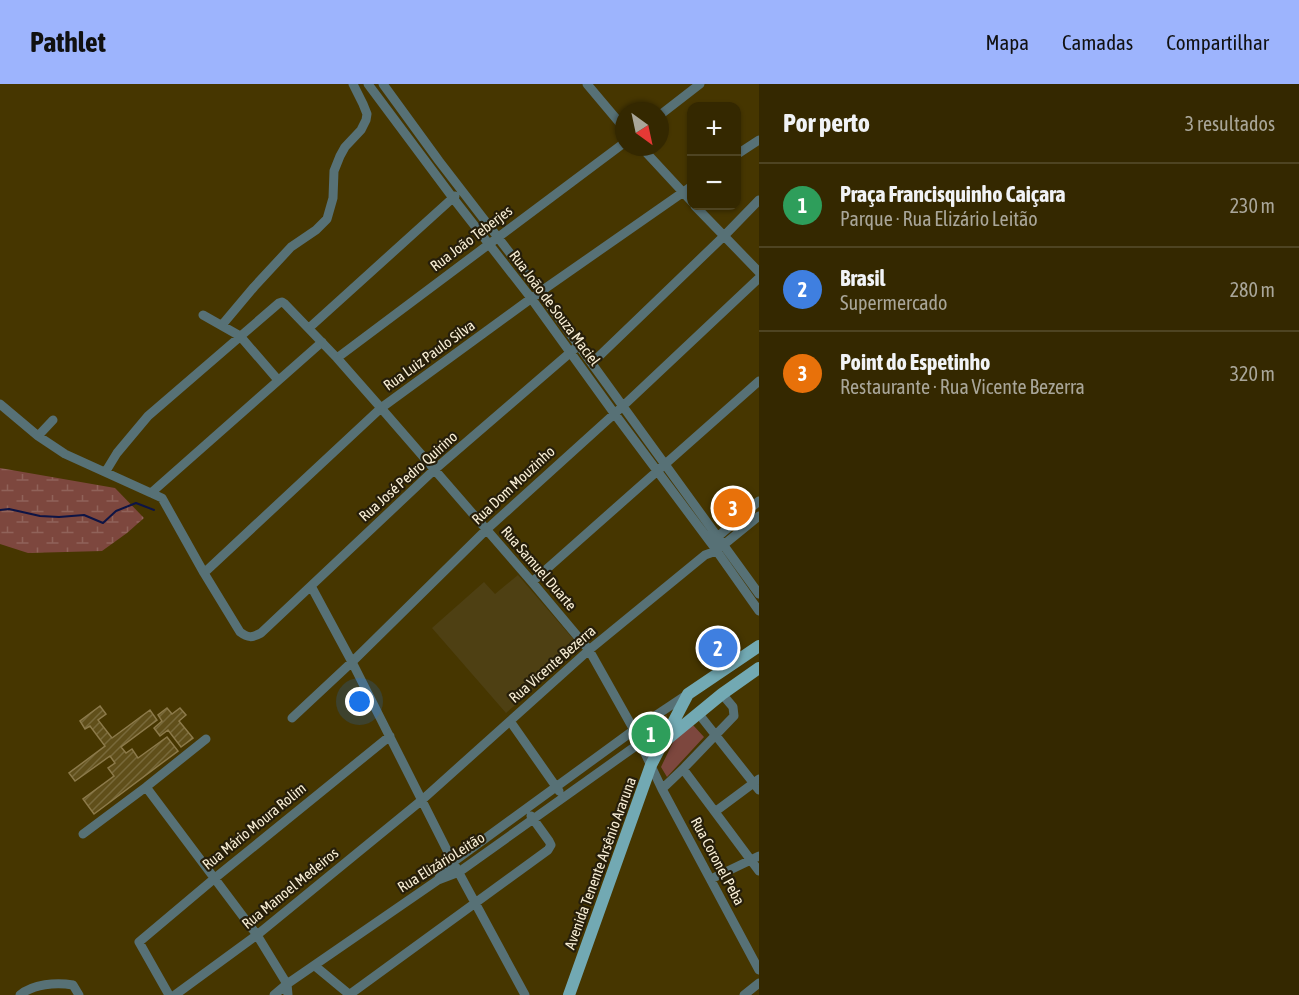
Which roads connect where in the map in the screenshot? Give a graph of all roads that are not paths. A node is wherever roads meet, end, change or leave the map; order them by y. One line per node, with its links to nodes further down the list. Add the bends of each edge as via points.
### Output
1 (353, 84): 27 (street, via 366,120 345,147 334,171 327,219 291,247)
2 (368, 84): 16 (street, Rua João de Souza Maciel)
3 (383, 84): 13 (street, Rua João de Souza Maciel)
4 (587, 84): 7 (street)
5 (700, 84): 6 (street)
6 (669, 108)
7 (615, 117)
8 (759, 140): 10 (street)
9 (615, 150): 20 (street, Rua João Teberjes)
10 (741, 152)
11 (649, 156): 14 (street)
12 (687, 189): 14 (street, Rua Luiz Paulo Silva)
13 (462, 190): 16 (street); 20 (street, Rua João de Souza Maciel)
14 (682, 192): 15 (street); 24 (street, Rua Luiz Paulo Silva)
15 (687, 197)
16 (453, 198): 21 (street, Rua João de Souza Maciel); 28 (street)
17 (759, 200): 19 (street)
18 (699, 210): 19 (street)
19 (724, 236): 22 (street); 34 (street)
20 (497, 237): 21 (street, Rua João Teberjes); 24 (street, Rua João de Souza Maciel)
21 (488, 244): 25 (street, Rua João de Souza Maciel); 33 (street, Rua João Teberjes)
22 (759, 272)
23 (759, 278): 38 (street, Rua Dom Mouzinho)
24 (540, 292): 25 (street, Rua Luiz Paulo Silva); 31 (street, Rua João de Souza Maciel)
25 (531, 298): 32 (street, Rua João de Souza Maciel); 39 (street, Rua Luiz Paulo Silva)
26 (203, 315): 27 (street)
27 (222, 325): 29 (street)
28 (309, 328): 29 (street, Rua Samuel Duarte, via 282,302); 30 (street, Rua Samuel Duarte)
29 (240, 336): 35 (street); 45 (street, via 148,416)
30 (322, 342): 33 (street, Rua Samuel Duarte); 35 (street)
31 (579, 345): 32 (street, Rua José Pedro Quirino); 34 (street, Rua João de Souza Maciel)
32 (570, 353): 40 (street, Rua João de Souza Maciel); 44 (street, Rua José Pedro Quirino)
33 (337, 358): 39 (street, Rua Samuel Duarte)
34 (592, 363): 38 (street, Rua João de Souza Maciel)
35 (278, 380): 47 (street)
36 (759, 381): 43 (street)
37 (0, 404): 42 (street)
38 (623, 406): 40 (street, Rua Dom Mouzinho); 43 (street, Rua João de Souza Maciel)
39 (381, 408): 44 (street, Rua Samuel Duarte); 52 (street, Rua Luiz Paulo Silva)
40 (614, 414): 46 (street, Rua João de Souza Maciel); 50 (street, Rua Dom Mouzinho)
41 (53, 420): 42 (street)
42 (38, 436): 45 (street, via 65,454)
43 (666, 464): 46 (street); 51 (street, Rua João de Souza Maciel)
44 (434, 470): 50 (street, Rua Samuel Duarte); 54 (street, Rua José Pedro Quirino)
45 (106, 471): 47 (street)
46 (657, 471): 51 (street, Rua João de Souza Maciel); 53 (street)
47 (151, 493): 52 (street, via 162,498)
48 (759, 501): 51 (street, Rua Vicente Bezerra)
49 (759, 516): 51 (street, Rua Vicente Bezerra)
50 (486, 530): 53 (street, Rua Samuel Duarte); 59 (street, Rua Dom Mouzinho)
51 (717, 544): 55 (street); 56 (street); 58 (street, Rua Vicente Bezerra)
52 (204, 573): 54 (street, Rua José Pedro Quirino, via 246,637 261,633)
53 (532, 582): 58 (street, Rua Samuel Duarte)
54 (311, 586): 59 (street)
55 (759, 594)
56 (759, 611)
57 (759, 646): 61 (main road)
58 (589, 651): 65 (street, Rua Vicente Bezerra); 66 (street, Rua Samuel Duarte)
59 (352, 662): 64 (street, Rua Dom Mouzinho); 68 (street)
60 (759, 668): 62 (main road)
61 (688, 694): 66 (street); 71 (main road, Avenida Tenente Arsênio Araruna)
62 (722, 694): 63 (main road); 67 (street, via 735,716)
63 (698, 713): 67 (street); 71 (main road)
64 (292, 718)
65 (510, 721): 75 (street); 79 (street, Rua Vicente Bezerra)
66 (634, 730): 70 (street, Rua Samuel Duarte); 75 (street)
67 (716, 735): 73 (street); 74 (street)
68 (390, 736): 79 (street); 88 (street, Rua Mário Moura Rolim)
69 (206, 739): 76 (street)
70 (640, 743): 72 (street, Rua Samuel Duarte); 78 (street, Rua ElizárioLeitão)
71 (663, 743): 72 (main road, Avenida Tenente Arsênio Araruna)
72 (651, 765): 77 (street, Rua Coronel Peba); 105 (main road, Avenida Tenente Arsênio Araruna)
73 (683, 769): 77 (street); 81 (street)
74 (757, 784): 81 (street)
75 (556, 787): 78 (street); 80 (street)
76 (146, 788): 83 (street); 88 (street)
77 (662, 789): 89 (street, Rua Coronel Peba)
78 (564, 798): 82 (street, Rua ElizárioLeitão)
79 (422, 800): 85 (street); 92 (street, Rua Manoel Medeiros)
80 (526, 809): 82 (street); 85 (street)
81 (716, 811): 84 (street)
82 (533, 820): 87 (street, Rua ElizárioLeitão); 91 (street, via 551,846)
83 (83, 834)
84 (755, 858): 86 (street); 89 (street)
85 (453, 862): 87 (street); 90 (street)
86 (759, 871)
87 (459, 872): 90 (street, Rua ElizárioLeitão); 91 (street)
88 (214, 878): 92 (street); 99 (street, Rua Mário Moura Rolim, via 140,942)
89 (711, 879): 94 (street, Rua Coronel Peba)
90 (438, 880): 93 (street, Rua ElizárioLeitão)
91 (475, 902): 103 (street); 104 (street)
92 (257, 935): 96 (street); 100 (street, Rua Manoel Medeiros)
93 (315, 966): 96 (street, Rua ElizárioLeitão); 103 (street)
94 (759, 970)
95 (759, 983): 106 (street)
96 (287, 984): 101 (street, Rua ElizárioLeitão); 102 (street)
97 (20, 995): 98 (street, via 60,982 73,984)
98 (80, 995)
99 (169, 995)
100 (175, 995)
101 (274, 995)
102 (288, 995)
103 (350, 995)
104 (525, 995)
105 (569, 995)
106 (744, 995)

